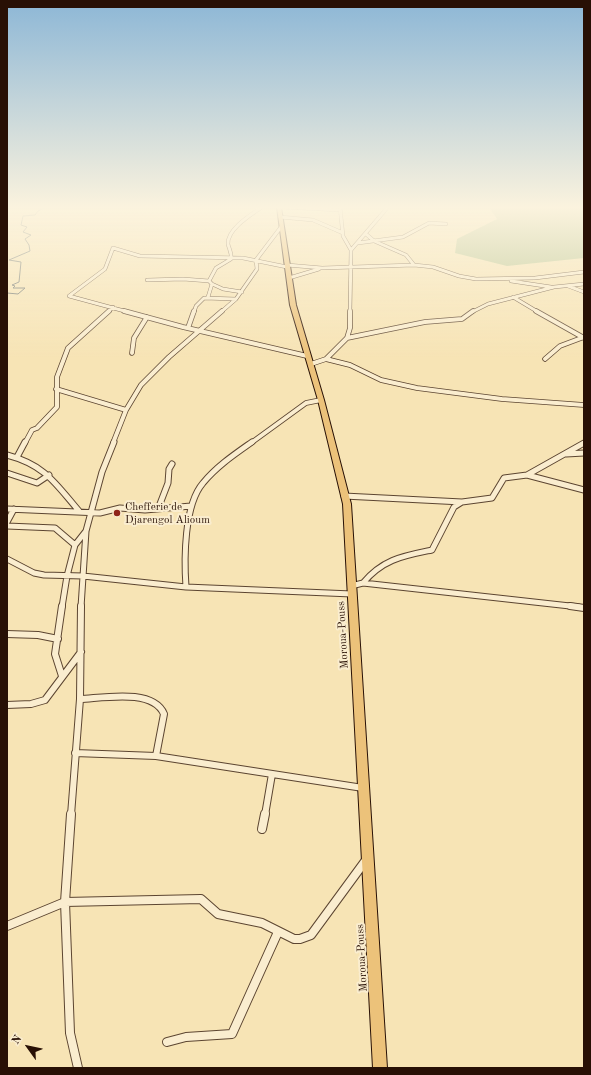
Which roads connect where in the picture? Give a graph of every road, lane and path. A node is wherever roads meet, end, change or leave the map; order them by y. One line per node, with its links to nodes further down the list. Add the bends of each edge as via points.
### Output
1 (110, 257): 27 (street, via 105,269 70,296)
2 (175, 257): 7 (street)
3 (258, 257): 8 (street)
4 (285, 257): 10 (main road, Moroua-Pouss)
5 (351, 257): 11 (street)
6 (407, 257): 9 (street)
7 (230, 259): 8 (street); 17 (street, via 216,266)
8 (256, 260): 10 (street); 22 (street, via 257,269)
9 (414, 264): 11 (street); 15 (street, via 470,278)
10 (287, 266): 12 (street); 14 (main road, Moroua-Pouss)
11 (350, 267): 12 (street); 32 (street, via 350,325)
12 (322, 268): 14 (street)
13 (584, 272): 15 (street)
14 (289, 278): 36 (main road, Moroua-Pouss, via 293,304)
15 (505, 279): 21 (street)
16 (147, 280): 17 (street)
17 (209, 281): 18 (street)
18 (212, 284): 22 (street); 24 (street)
19 (584, 284): 20 (street)
20 (567, 286): 21 (street); 23 (street)
21 (554, 287): 25 (street)
22 (242, 292): 26 (street)
23 (584, 292)
24 (208, 297): 26 (street); 29 (street, via 198,304)
25 (513, 297): 31 (street); 32 (street, via 481,307 462,319 426,322)
26 (236, 299): 30 (street)
27 (113, 307): 28 (street); 37 (street, via 68,348 57,377)
28 (147, 317): 29 (street); 33 (street, via 134,338)
29 (188, 328): 30 (street)
30 (200, 330): 36 (street, via 277,348); 40 (street, via 141,385)
31 (584, 337): 35 (street, via 560,346)
32 (346, 338): 34 (street)
33 (132, 353)
34 (326, 359): 36 (street); 39 (street, via 350,365 381,380 417,388 502,399)
35 (546, 359)
36 (309, 360): 38 (main road, Moroua-Pouss)
37 (56, 388): 40 (street); 45 (street, via 57,407 32,430)
38 (321, 400): 51 (main road, Moroua-Pouss); 53 (street, via 306,403 223,463 202,484)
39 (584, 405)
40 (126, 410): 58 (street, via 102,472)
41 (584, 443): 43 (street)
42 (584, 453): 43 (street)
43 (566, 454): 49 (street)
44 (7, 455): 45 (street)
45 (17, 457): 48 (street)
46 (172, 464): 56 (street)
47 (7, 473): 48 (street, via 36,484)
48 (49, 475): 57 (street)
49 (526, 475): 50 (street); 52 (street, via 504,478 492,498)
50 (584, 490)
51 (344, 496): 52 (street); 68 (main road, Moroua-Pouss)
52 (462, 502): 66 (street, via 452,510 432,550 405,555 379,565)
53 (191, 506): 56 (street); 67 (street, via 188,520)
54 (7, 509): 55 (street)
55 (14, 509): 57 (street); 59 (street)
56 (158, 509): 58 (street, via 120,508)
57 (80, 511): 58 (street)
58 (92, 512): 61 (street)
59 (7, 522)
60 (7, 526): 62 (street, via 55,528)
61 (86, 531): 62 (street); 65 (street)
62 (75, 545): 64 (street)
63 (7, 559): 64 (street, via 39,574)
64 (67, 576): 65 (street); 71 (street)
65 (83, 576): 67 (street); 72 (street)
66 (363, 583): 68 (street); 69 (street)
67 (186, 587): 68 (street, via 291,593)
68 (352, 590): 79 (main road, Moroua-Pouss)
69 (584, 608)
70 (7, 634): 71 (street, via 38,635)
71 (58, 639): 73 (street, via 55,654)
72 (81, 652): 73 (street); 74 (street)
73 (62, 676): 75 (street, via 50,696 44,700)
74 (80, 699): 76 (street); 77 (street, via 144,698 164,711)
75 (7, 705)
76 (75, 753): 77 (street); 82 (street)
77 (156, 756): 78 (street)
78 (272, 774): 79 (street); 80 (street)
79 (363, 788): 81 (main road, Moroua-Pouss)
80 (262, 829)
81 (367, 858): 84 (street, via 310,935 294,939); 87 (main road, Moroua-Pouss)
82 (65, 902): 83 (street); 84 (street, via 201,899 218,914 262,923); 86 (street, via 70,1033)
83 (7, 926)
84 (278, 932): 85 (street, via 232,1034 186,1037)
85 (167, 1042)
86 (78, 1068)
87 (380, 1068)

